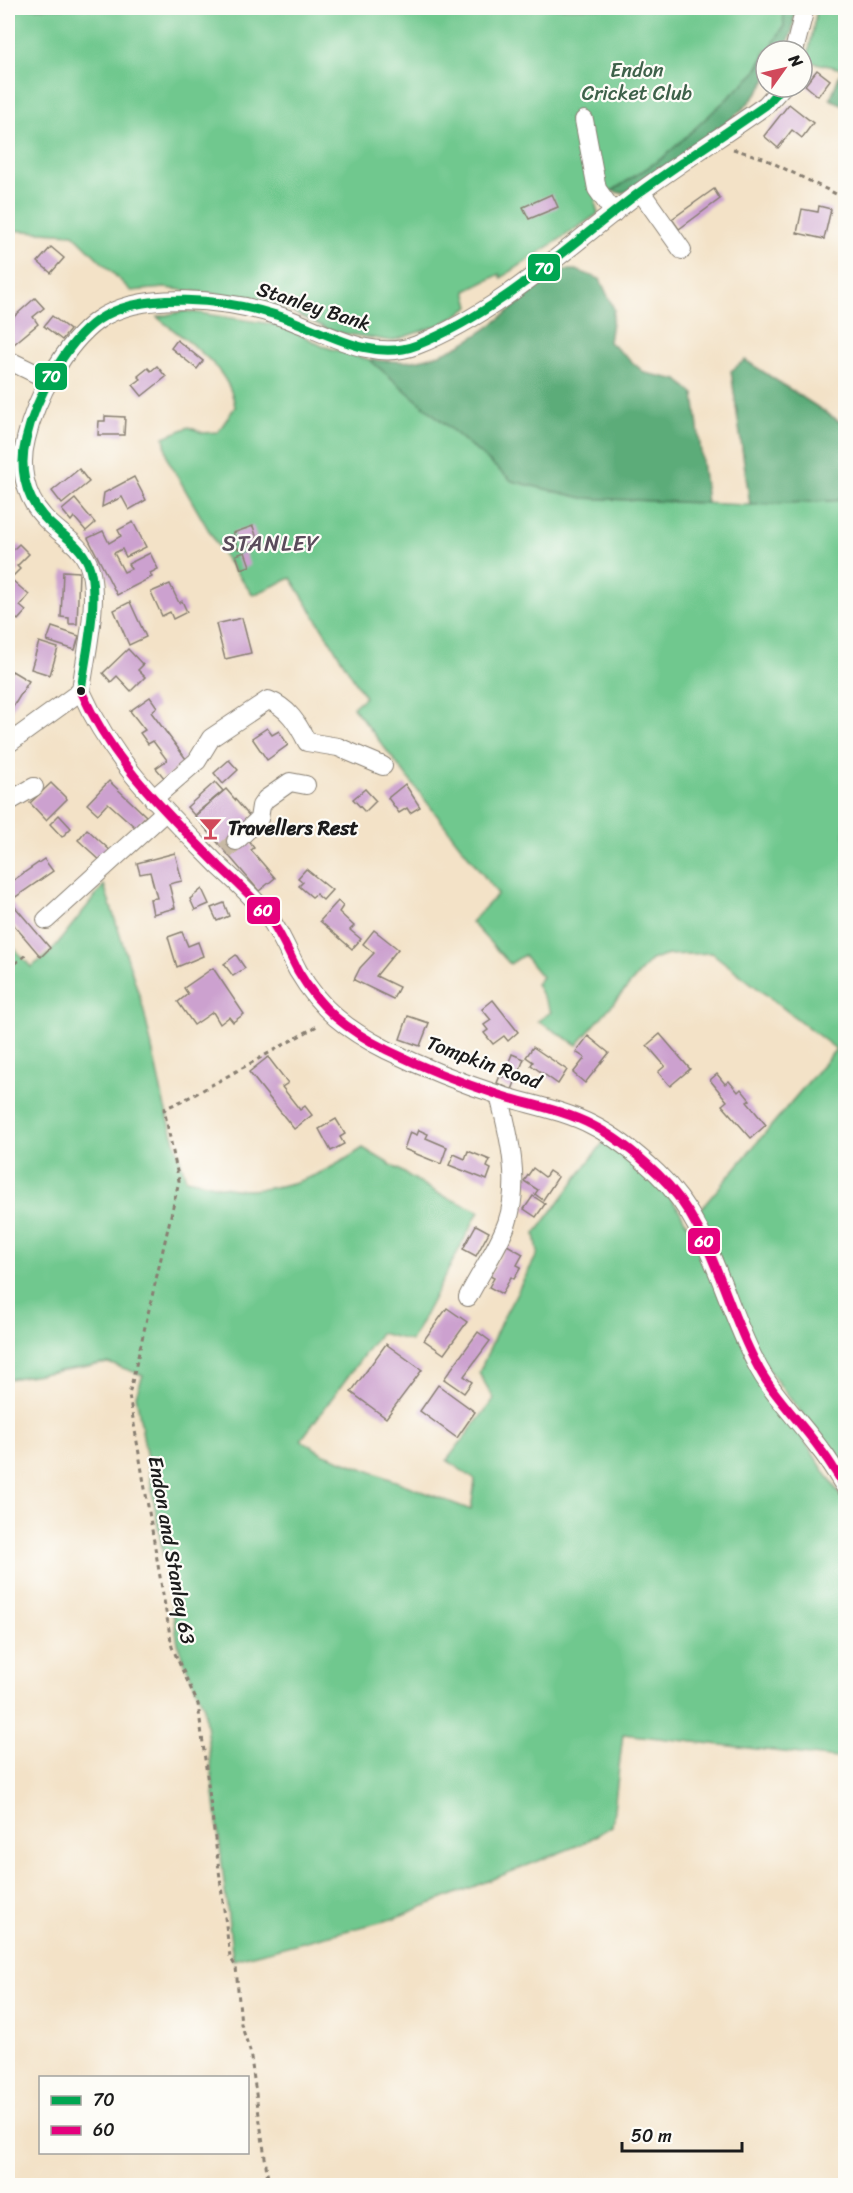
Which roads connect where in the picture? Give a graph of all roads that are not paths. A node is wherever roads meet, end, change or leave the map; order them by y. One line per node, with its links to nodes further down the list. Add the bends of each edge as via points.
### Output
1 (805, 8): 2 (street)
2 (798, 39)
3 (771, 99): 5 (street, Stanley Bank)
4 (584, 120): 6 (street, via 597,189)
5 (641, 192): 6 (street, Stanley Bank); 7 (street)
6 (614, 213): 9 (street, Stanley Bank, via 480,314 414,346 376,348 345,342 247,307 188,300 152,302 98,320)
7 (682, 250)
8 (8, 360): 9 (street)
9 (49, 380): 10 (street, Stanley Bank, via 26,438 22,467 27,491 42,516 78,547 93,581)
10 (81, 691): 11 (street); 16 (street, Tompkin Road, via 95,724 119,760)
11 (8, 744)
12 (383, 766): 16 (street, via 338,747 307,742 296,721 268,700 211,738)
13 (306, 785): 17 (street, via 290,782 266,799 259,819)
14 (34, 787): 15 (street)
15 (8, 802)
16 (159, 806): 17 (street, Tompkin Road); 18 (street)
17 (225, 851): 19 (street, Tompkin Road, via 279,932 299,972 331,1016 390,1051)
18 (46, 920)
19 (499, 1095): 20 (street, via 514,1176 507,1222); 21 (street, Tompkin Road, via 560,1111 593,1125 659,1175 692,1216 711,1252 756,1364)
20 (468, 1297)
21 (846, 1488)

